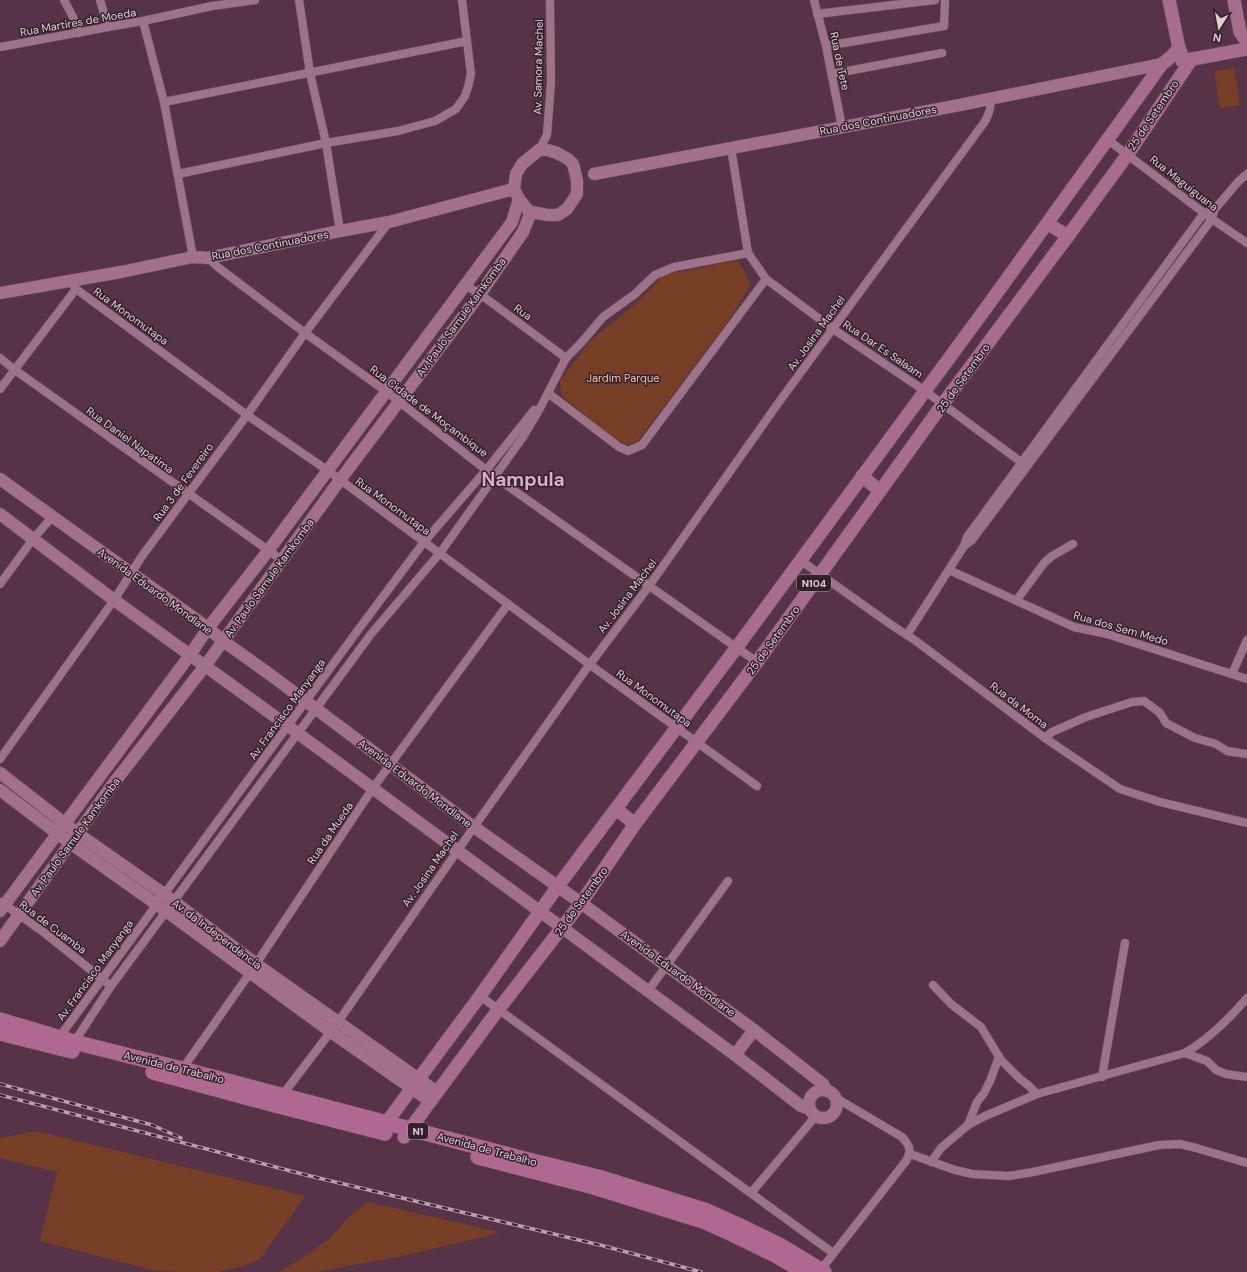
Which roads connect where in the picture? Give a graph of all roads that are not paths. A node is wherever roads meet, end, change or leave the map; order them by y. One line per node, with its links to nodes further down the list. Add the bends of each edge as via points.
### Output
1 (64, 0): 15 (street)
2 (100, 0): 14 (street)
3 (255, 0): 13 (street, Rua Martires de Moeda, via 212,6)
4 (299, 0): 26 (street)
5 (462, 0): 17 (street)
6 (550, 0): 31 (street, Av. Samora Machel, via 551,82)
7 (814, 0): 12 (street, Rua de Tete)
8 (935, 0): 12 (street)
9 (945, 0): 18 (street, via 944,26)
10 (1169, 0): 20 (main road)
11 (1234, 0): 16 (main road)
12 (817, 14): 18 (street, Rua de Tete)
13 (143, 22): 14 (street, Rua Martires de Moeda); 29 (street)
14 (108, 27): 15 (street, Rua Martires de Moeda)
15 (79, 33): 19 (street, Rua Martires de Moeda)
16 (1243, 37): 22 (main road)
17 (468, 41): 26 (street); 33 (street, via 471,74 465,96 456,109 429,123)
18 (826, 46): 27 (street, Rua de Tete)
19 (0, 47)
20 (1179, 48): 24 (main road, via 1182,55); 25 (main road, N104)
21 (1247, 49): 22 (main road)
22 (1229, 52): 24 (main road)
23 (942, 53): 27 (street)
24 (1191, 60): 25 (main road); 37 (main road, 25 de Setembro / N104)
25 (1162, 64): 28 (main road, Rua dos Continuadores); 32 (main road, 25 de Setembro / N104)
26 (310, 73): 29 (street); 33 (street)
27 (832, 74): 30 (street, Rua de Tete)
28 (991, 99): 30 (main road, Rua dos Continuadores); 63 (street, Av. Josina Machel, via 986,120)
29 (164, 102): 39 (street)
30 (842, 127): 34 (main road, Rua dos Continuadores)
31 (547, 135): 35 (street); 36 (street)
32 (1108, 140): 37 (street, Rua Maguiguana); 49 (main road, 25 de Setembro / N104)
33 (326, 143): 39 (street); 50 (street)
34 (731, 148): 40 (main road, Rua dos Continuadores); 53 (street, Rua Dar Es Salaam)
35 (538, 150): 36 (main road); 42 (main road, via 522,164 516,174)
36 (557, 153): 38 (main road)
37 (1128, 154): 46 (street, Rua Maguiguana); 51 (main road, 25 de Setembro / N104)
38 (573, 164): 40 (main road); 43 (main road, via 578,180)
39 (178, 174): 54 (street)
40 (594, 174): 43 (main road)
41 (1247, 174): 44 (street)
42 (516, 194): 45 (main road); 48 (main road, Rua dos Continuadores); 58 (main road, Av. Paulo Samule Kamkomba, via 512,222)
43 (577, 194): 45 (main road, via 567,209 558,215)
44 (1214, 210): 46 (street); 47 (street)
45 (531, 212): 60 (main road, Av. Paulo Samule Kamkomba, via 523,232)
46 (1204, 212): 47 (street, Rua Maguiguana); 75 (street)
47 (1212, 219): 52 (street, Rua Maguiguana); 75 (street)
48 (389, 222): 50 (main road, Rua dos Continuadores); 64 (street, Rua 3 de Fevereiro)
49 (1048, 224): 51 (main road); 61 (main road, 25 de Setembro / N104)
50 (340, 231): 55 (main road, Rua dos Continuadores)
51 (1068, 236): 62 (main road, 25 de Setembro / N104)
52 (1247, 243)
53 (748, 253): 56 (street, Rua Dar Es Salaam); 66 (street, Av. Francisco Manyanga, via 690,263 655,275 635,294 603,317)
54 (193, 257): 55 (main road, Rua dos Continuadores); 57 (main road, Rua dos Continuadores)
55 (208, 258): 64 (street, Rua Cidade de Moçambique)
56 (766, 279): 63 (street, Rua Dar Es Salaam); 71 (street, via 642,445 628,451 619,447)
57 (73, 285): 59 (main road, Rua dos Continuadores); 67 (street); 74 (street, Rua Monomutapa)
58 (465, 285): 60 (street, Rua); 70 (main road, Av. Paulo Samule Kamkomba)
59 (0, 293)
60 (480, 294): 66 (street, Rua); 72 (main road, Av. Paulo Samule Kamkomba)
61 (986, 308): 62 (main road); 69 (main road, 25 de Setembro / N104)
62 (1004, 321): 73 (main road, 25 de Setembro / N104)
63 (833, 329): 69 (street, Rua Dar Es Salaam); 97 (street, Av. Josina Machel)
64 (305, 333): 70 (street, Rua Cidade de Moçambique); 74 (street, Rua 3 de Fevereiro)
65 (0, 358): 67 (street, Rua Daniel Napatima)
66 (566, 358): 71 (street, Av. Francisco Manyanga)
67 (15, 370): 68 (street); 83 (street, Rua Daniel Napatima)
68 (0, 389)
69 (925, 391): 73 (street, Rua Dar Es Salaam); 78 (main road, 25 de Setembro / N104)
70 (387, 392): 72 (street, Rua Cidade de Moçambique); 76 (main road, Av. Paulo Samule Kamkomba)
71 (548, 393): 77 (street, Av. Francisco Manyanga); 79 (street, Av. Francisco Manyanga, via 523,437)
72 (398, 401): 77 (street, Rua Cidade de Moçambique); 81 (main road, Av. Paulo Samule Kamkomba)
73 (942, 405): 75 (street, Rua Dar Es Salaam); 82 (main road, 25 de Setembro / N104)
74 (247, 415): 76 (street, Rua Monomutapa); 83 (street, Rua 3 de Fevereiro)
75 (1024, 464): 93 (street)
76 (328, 470): 81 (street, Rua Monomutapa); 89 (main road, Av. Paulo Samule Kamkomba)
77 (487, 470): 79 (street, Rua Cidade de Moçambique); 87 (street, Av. Francisco Manyanga)
78 (862, 476): 82 (main road); 92 (main road, 25 de Setembro / N104)
79 (495, 477): 90 (street, Av. Francisco Manyanga); 97 (street, Rua Cidade de Moçambique)
80 (0, 480): 85 (main road, Avenida Eduardo Mondlane)
81 (340, 480): 87 (street, Rua Monomutapa); 91 (main road, Av. Paulo Samule Kamkomba)
82 (880, 491): 95 (main road, 25 de Setembro / N104)
83 (188, 494): 89 (street, Rua Daniel Napatima); 94 (street, Rua 3 de Fevereiro)
84 (0, 514): 86 (main road)
85 (52, 517): 86 (street); 94 (main road, Avenida Eduardo Mondlane)
86 (33, 539): 96 (street); 98 (main road)
87 (424, 542): 90 (street, Rua Monomutapa); 101 (street, Av. Francisco Manyanga)
88 (1073, 544): 99 (street, via 1044,563)
89 (268, 551): 91 (street, Rua Daniel Napatima); 102 (main road, Av. Paulo Samule Kamkomba)
90 (440, 553): 100 (street, Rua Monomutapa); 103 (street, Av. Francisco Manyanga)
91 (282, 560): 106 (main road, Av. Paulo Samule Kamkomba)
92 (800, 560): 95 (street, Rua da Moma); 107 (main road, 25 de Setembro / N104)
93 (949, 570): 99 (street, Rua dos Sem Medo); 104 (street)
94 (132, 573): 98 (street, Rua 3 de Fevereiro); 102 (main road, Avenida Eduardo Mondlane)
95 (821, 574): 104 (street, Rua da Moma); 110 (main road, 25 de Setembro / N104)
96 (0, 584)
97 (650, 586): 107 (street, Rua Cidade de Moçambique); 111 (street, Av. Josina Machel)
98 (114, 600): 108 (main road); 122 (street, Rua 3 de Fevereiro)
99 (1016, 601): 114 (street, Rua dos Sem Medo, via 1074,627 1107,634)
100 (508, 604): 111 (street, Rua Monomutapa); 123 (street, Rua da Mueda)
101 (361, 626): 103 (street); 109 (street, Av. Francisco Manyanga)
102 (208, 628): 106 (main road, Avenida Eduardo Mondlane); 108 (main road, Av. Paulo Samule Kamkomba)
103 (371, 634): 113 (street, Av. Francisco Manyanga)
104 (907, 635): 119 (street, Rua da Moma)
105 (1247, 640): 114 (street)
106 (223, 641): 112 (main road, Av. Paulo Samule Kamkomba); 116 (main road, Avenida Eduardo Mondlane)
107 (737, 647): 110 (street, Rua Cidade de Moçambique); 117 (main road, 25 de Setembro / N104)
108 (190, 655): 112 (main road); 132 (main road, Av. Paulo Samule Kamkomba)
109 (336, 660): 113 (street); 116 (street, Av. Francisco Manyanga)
110 (757, 662): 120 (main road, 25 de Setembro / N104)
111 (589, 664): 117 (street, Rua Monomutapa); 131 (street, Av. Josina Machel)
112 (205, 666): 118 (main road); 133 (main road, Av. Paulo Samule Kamkomba)
113 (346, 668): 116 (street, Av. Francisco Manyanga)
114 (1232, 674): 115 (street, Rua dos Sem Medo)
115 (1247, 679)
116 (310, 705): 118 (street, Av. Francisco Manyanga); 118 (street, Av. Francisco Manyanga); 123 (main road, Avenida Eduardo Mondlane)
117 (676, 727): 120 (street, Rua Monomutapa); 128 (main road, 25 de Setembro / N104)
118 (293, 730): 126 (main road); 137 (street, Av. Francisco Manyanga); 137 (street, Av. Francisco Manyanga)
119 (1045, 738): 121 (street, via 1052,732 1086,717 1132,702 1144,701 1160,713 1166,723 1195,738 1216,744 1227,751); 129 (street, Rua da Moma, via 1120,789 1160,802)
120 (696, 743): 125 (street, Rua Monomutapa); 130 (main road, 25 de Setembro / N104)
121 (1247, 754)
122 (0, 758)
123 (391, 765): 126 (street, Rua da Mueda); 131 (main road, Avenida Eduardo Mondlane)
124 (0, 773): 132 (main road, Av. da Independência)
125 (757, 786)
126 (373, 788): 134 (main road); 147 (street, Rua da Mueda)
127 (0, 790): 132 (main road, Av. da Independência)
128 (616, 809): 130 (main road); 136 (main road, 25 de Setembro / N104)
129 (1247, 823)
130 (635, 824): 138 (main road, 25 de Setembro / N104)
131 (474, 826): 134 (street, Av. Josina Machel); 136 (main road, Avenida Eduardo Mondlane)
132 (61, 829): 133 (main road, Av. da Independência); 139 (main road, Av. Paulo Samule Kamkomba)
133 (73, 838): 137 (main road, Av. da Independência); 140 (main road, Av. da Independência); 142 (main road, Av. Paulo Samule Kamkomba)
134 (457, 851): 141 (main road); 156 (street, Av. Josina Machel)
135 (728, 881): 146 (street)
136 (558, 886): 138 (main road, Avenida Eduardo Mondlane); 141 (main road, 25 de Setembro / N104)
137 (169, 898): 140 (street, Av. Francisco Manyanga); 140 (street, Av. Francisco Manyanga); 147 (main road, Av. da Independência)
138 (581, 903): 143 (main road, 25 de Setembro / N104); 146 (main road, Avenida Eduardo Mondlane)
139 (2, 906): 142 (street, Rua de Cuamba)
140 (161, 908): 147 (main road, Av. da Independência); 148 (street, Av. Francisco Manyanga); 150 (street, Av. Francisco Manyanga)
141 (540, 912): 143 (main road); 152 (main road, 25 de Setembro / N104)
142 (18, 914): 144 (main road, Av. Paulo Samule Kamkomba); 148 (street, Rua de Cuamba)
143 (562, 928): 151 (main road); 154 (main road, 25 de Setembro / N104)
144 (0, 941)
145 (1125, 943): 164 (street)
146 (666, 965): 151 (street); 157 (main road, Avenida Eduardo Mondlane)
147 (253, 969): 156 (main road, Av. da Independência); 163 (street, Rua da Mueda)
148 (102, 979): 150 (street, Rua de Cuamba); 158 (street, Av. Francisco Manyanga)
149 (933, 985): 162 (street, via 951,1004 981,1027)
150 (111, 986): 159 (street, Av. Francisco Manyanga)
151 (648, 991): 161 (main road)
152 (480, 996): 154 (street); 166 (main road, 25 de Setembro / N104)
153 (1247, 998): 160 (street, via 1201,1044)
154 (498, 1010): 169 (main road, 25 de Setembro / N104); 178 (street)
155 (1, 1027): 158 (highway, Avenida de Trabalho / N1)
156 (334, 1027): 166 (main road, Av. da Independência); 170 (street, Av. Josina Machel)
157 (754, 1030): 161 (main road); 167 (main road, Avenida Eduardo Mondlane, via 823,1084)
158 (57, 1041): 159 (highway, Avenida de Trabalho / N1)
159 (72, 1046): 163 (highway, Avenida de Trabalho / N1)
160 (1185, 1053): 164 (street); 165 (street, via 1207,1060 1216,1070 1226,1074)
161 (736, 1055): 171 (main road)
162 (999, 1057): 168 (street); 172 (street)
163 (179, 1073): 170 (highway, Avenida de Trabalho / N1)
164 (1102, 1076): 168 (street)
165 (1247, 1076)
166 (414, 1084): 169 (main road, Av. da Independência); 173 (main road, N104)
167 (832, 1094): 171 (main road, via 821,1090 813,1094 808,1102); 171 (main road, via 837,1107 833,1114 825,1119); 175 (street, via 902,1137 908,1144)
168 (1037, 1094): 172 (street)
169 (433, 1097): 174 (main road, 25 de Setembro / N104)
170 (279, 1100): 173 (highway, Avenida de Trabalho / N1)
171 (812, 1113): 178 (street)
172 (968, 1125): 176 (street, via 941,1148)
173 (383, 1127): 174 (highway, Avenida de Trabalho / N1)
174 (407, 1133): 179 (highway, Avenida de Trabalho / N1, via 596,1182)
175 (910, 1154): 176 (street); 180 (street)
176 (931, 1162): 177 (street, via 972,1174 1009,1176 1159,1145 1180,1144)
177 (1247, 1163)
178 (751, 1193): 180 (street)
179 (705, 1216): 181 (highway, Avenida de Trabalho / N1, via 781,1246); 182 (highway, Avenida de Trabalho / N1, via 732,1234)
180 (833, 1253): 181 (street)
181 (821, 1271)
182 (804, 1272)

